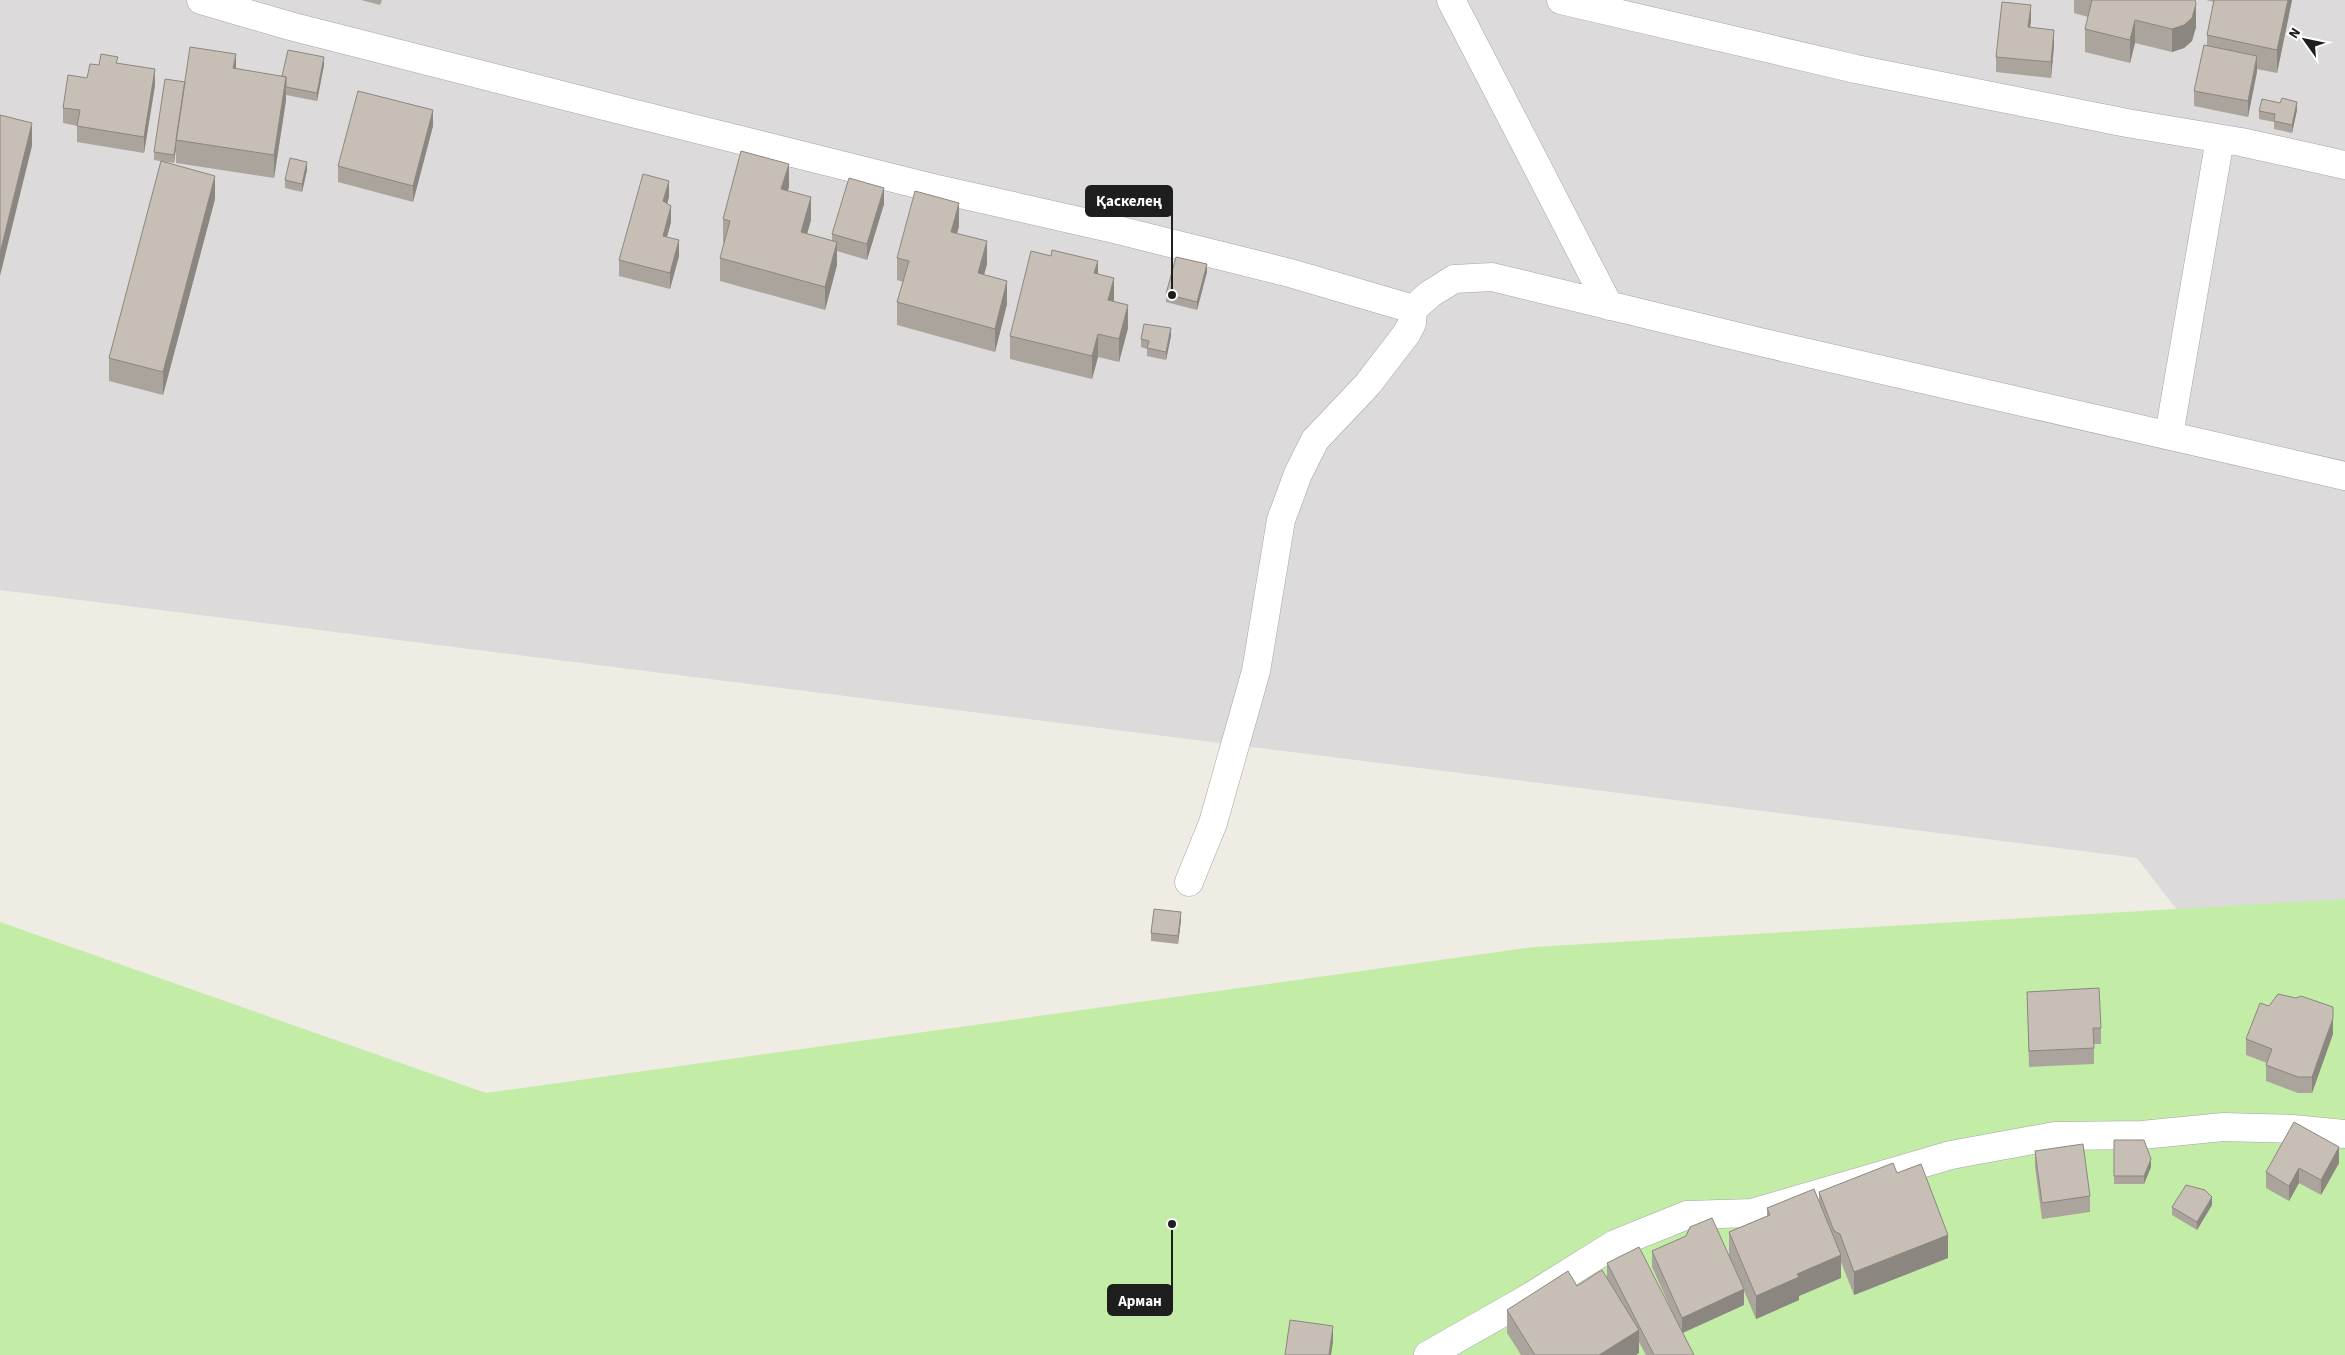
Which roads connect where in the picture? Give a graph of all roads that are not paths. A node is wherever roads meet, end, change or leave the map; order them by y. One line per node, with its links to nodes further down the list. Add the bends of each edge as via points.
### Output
1 (200, 0): 7 (street, via 624,111 1280,271)
2 (1451, 0): 6 (street)
3 (1561, 0): 4 (street, via 1856,69)
4 (2220, 139): 5 (street); 8 (street)
5 (2345, 165)
6 (1609, 306): 7 (street, via 1492,277 1454,279 1430,294); 8 (street)
7 (1413, 310): 10 (street, via 1407,333 1368,384 1315,440 1298,474 1280,520 1256,671 1213,823)
8 (2169, 436): 9 (street)
9 (2345, 476)
10 (1189, 882)
11 (2345, 1134): 12 (street, via 2224,1127 2142,1135 2055,1136 1951,1155 1752,1213 1688,1215 1616,1244)
12 (1428, 1355)

